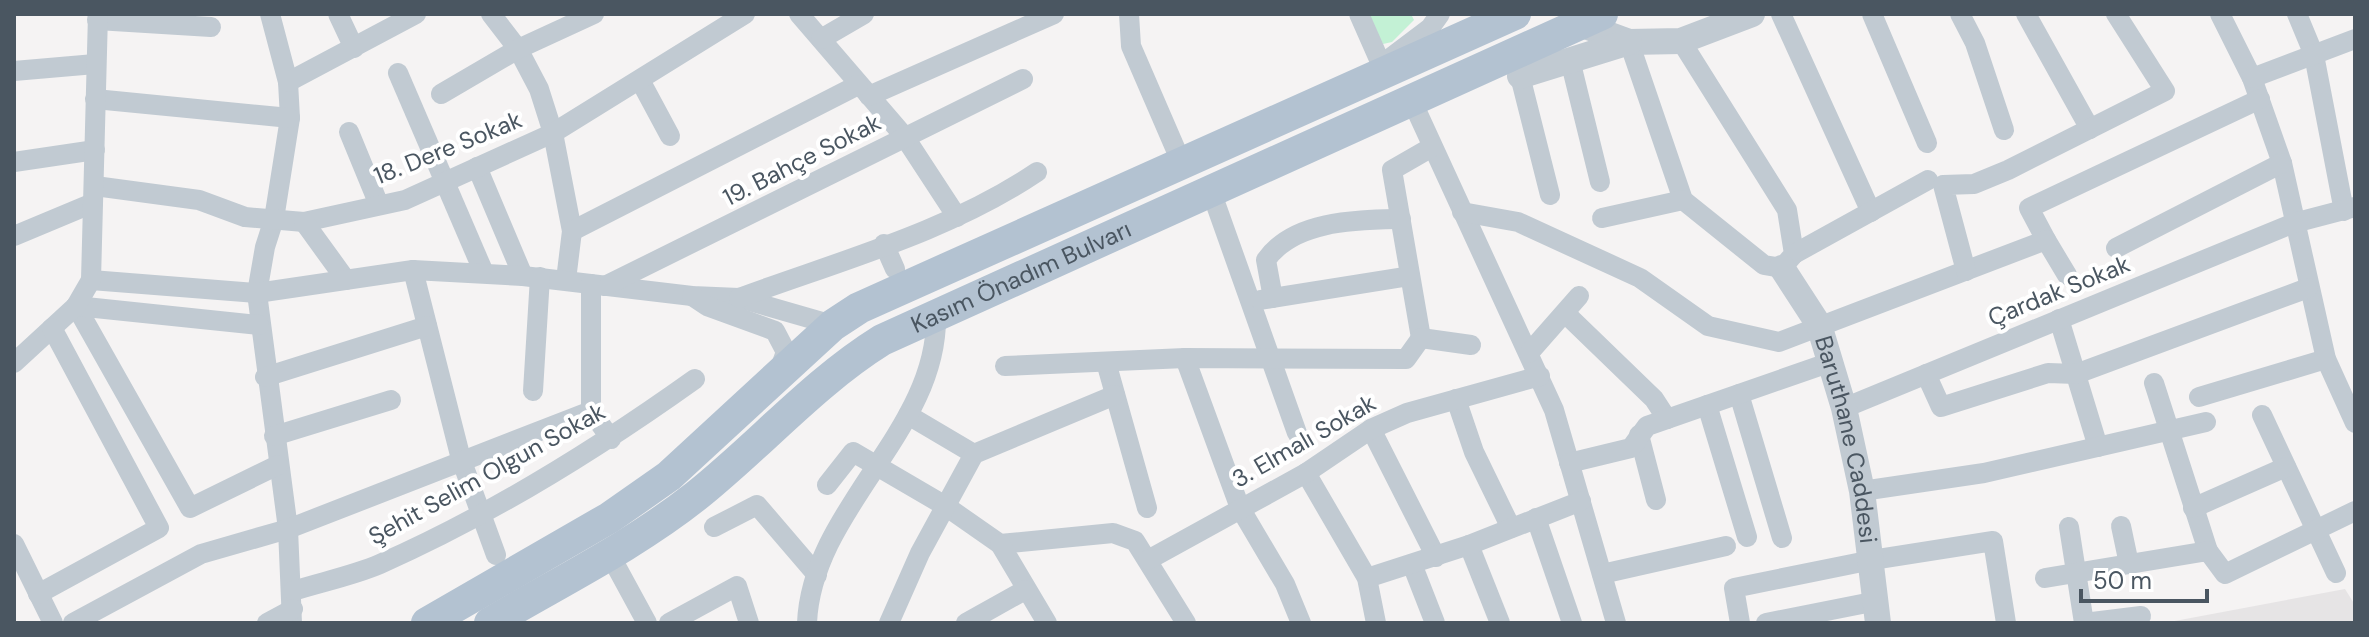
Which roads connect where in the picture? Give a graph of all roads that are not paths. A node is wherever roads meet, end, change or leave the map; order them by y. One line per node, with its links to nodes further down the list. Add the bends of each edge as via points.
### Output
1 (270, 14): 40 (street)
2 (338, 14): 29 (street)
3 (491, 14): 30 (street)
4 (594, 14): 30 (street)
5 (745, 14): 41 (street, 18. Dere Sokak)
6 (799, 14): 25 (street)
7 (864, 14): 25 (street)
8 (1054, 14): 42 (street)
9 (1129, 14): 59 (street, via 1131,46)
10 (1359, 14): 34 (street)
11 (1515, 14): 23 (main road, Kasım Önadım Bulvarı)
12 (1752, 14): 27 (street)
13 (1781, 14): 72 (street)
14 (1872, 14): 54 (street)
15 (1960, 14): 49 (street)
16 (2026, 14): 48 (street)
17 (2116, 14): 48 (street, via 2165,91)
18 (2220, 14): 38 (street)
19 (2297, 14): 31 (street)
20 (413, 15): 29 (street)
21 (98, 17): 24 (street); 33 (street)
22 (1591, 19): 28 (street); 46 (main road, Kasım Önadım Bulvarı)
23 (1440, 26): 34 (main road, Kasım Önadım Bulvarı)
24 (211, 27)
25 (821, 39): 42 (street)
26 (2355, 39): 31 (street)
27 (1681, 41): 28 (street); 84 (street, via 1787,210)
28 (1629, 42): 32 (street); 68 (street)
29 (354, 48): 40 (street)
30 (518, 49): 43 (street); 51 (street)
31 (2314, 55): 38 (street); 70 (street)
32 (1570, 60): 37 (street); 63 (street)
33 (95, 64): 35 (street); 44 (street)
34 (1383, 69): 59 (main road, Kasım Önadım Bulvarı)
35 (14, 71)
36 (398, 73): 62 (street)
37 (1520, 76): 67 (street)
38 (2252, 78): 45 (street)
39 (1023, 79): 53 (street, 19. Bahçe Sokak)
40 (288, 82): 47 (street)
41 (641, 82): 51 (street, 18. Dere Sokak); 52 (street)
42 (863, 90): 53 (street); 79 (street)
43 (441, 94)
44 (95, 99): 47 (street); 56 (street)
45 (2260, 99): 58 (street); 81 (street, via 2029,208)
46 (1412, 101): 55 (street); 65 (main road, Kasım Önadım Bulvarı)
47 (290, 118): 75 (street)
48 (2090, 129): 64 (street, via 1974,184)
49 (2004, 130)
50 (349, 132): 69 (street)
51 (553, 133): 60 (street, 18. Dere Sokak); 79 (street)
52 (670, 136)
53 (904, 136): 73 (street); 95 (street, 19. Bahçe Sokak, via 759,212)
54 (1927, 143)
55 (1432, 147): 71 (street); 76 (street, via 1392,170)
56 (95, 150): 57 (street); 66 (street)
57 (14, 162)
58 (2282, 163): 78 (street); 83 (street)
59 (1182, 164): 108 (main road, Kasım Önadım Bulvarı, via 904,287)
60 (477, 167): 62 (street, 18. Dere Sokak); 90 (street)
61 (1037, 172): 73 (street)
62 (444, 182): 69 (street, 18. Dere Sokak); 88 (street)
63 (1600, 182)
64 (1936, 183): 72 (street); 87 (street)
65 (1211, 191): 102 (street); 104 (main road, Kasım Önadım Bulvarı)
66 (94, 195): 75 (street, 18. Dere Sokak, via 199,200 245,217); 80 (street); 92 (street)
67 (1550, 195)
68 (1683, 200): 74 (street); 84 (street, via 1764,265)
69 (379, 205): 77 (street, 18. Dere Sokak)
70 (2350, 209): 78 (street, Çardak Sokak)
71 (1462, 212): 109 (street, via 1518,222 1640,278 1708,326 1779,342); 114 (street)
72 (1871, 212): 84 (street)
73 (957, 217): 82 (street)
74 (1602, 218)
75 (274, 219): 77 (street, 18. Dere Sokak); 97 (street)
76 (1401, 219): 91 (street); 101 (street, via 1348,220 1306,232 1274,249 1266,260)
77 (304, 222): 93 (street)
78 (2294, 223): 96 (street); 106 (street, Çardak Sokak)
79 (572, 231): 94 (street)
80 (14, 236)
81 (2046, 240): 87 (street); 89 (street)
82 (884, 244): 85 (street); 100 (street)
83 (2116, 248)
84 (1788, 261): 109 (street, Baruthane Caddesi)
85 (895, 269)
86 (413, 270): 88 (street); 93 (street); 110 (street)
87 (1966, 271): 109 (street)
88 (484, 273): 90 (street)
89 (2067, 275)
90 (532, 276): 94 (street); 130 (street)
91 (1410, 276): 101 (street); 112 (street)
92 (91, 280): 97 (street); 103 (street)
93 (346, 280): 97 (street)
94 (566, 280): 95 (street)
95 (598, 285): 98 (street); 138 (street)
96 (2308, 288): 117 (street); 123 (street)
97 (257, 293): 107 (street)
98 (692, 296): 100 (street); 126 (street, via 775,331 786,352)
99 (1579, 296): 105 (street)
100 (739, 298): 108 (street)
101 (1273, 298): 102 (street)
102 (1250, 302): 116 (street)
103 (76, 306): 107 (street); 111 (street); 154 (street, via 190,508)
104 (936, 313): 139 (street, via 937,342); 183 (main road, Kasım Önadım Bulvarı, via 845,363 696,496)
105 (1565, 313): 114 (street); 141 (street, via 1654,399)
106 (2059, 319): 122 (street, Çardak Sokak); 123 (street)
107 (259, 325): 125 (street)
108 (833, 325): 126 (main road, Kasım Önadım Bulvarı)
109 (1819, 325): 119 (street, Baruthane Caddesi)
110 (427, 326): 125 (street); 152 (street)
111 (52, 328): 120 (street); 196 (street, via 159,528)
112 (1421, 338): 113 (street); 116 (street, via 1406,359)
113 (1471, 345)
114 (1529, 353): 124 (street)
115 (1185, 358): 116 (street); 118 (street); 164 (street)
116 (1268, 358): 146 (street)
117 (2326, 359): 128 (street); 133 (street)
118 (1106, 362): 121 (street); 132 (street)
119 (1831, 362): 131 (street); 137 (street, Baruthane Caddesi)
120 (14, 363)
121 (1005, 366)
122 (1926, 374): 123 (street, via 1941,407 2048,373); 137 (street, Çardak Sokak)
123 (2076, 374): 150 (street)
124 (1540, 376): 134 (street, 3. Elmalı Sokak); 153 (street)
125 (265, 377): 148 (street)
126 (775, 378): 207 (main road, Kasım Önadım Bulvarı, via 669,476 609,518)
127 (695, 379): 149 (street, Şehit Selim Olgun Sokak)
128 (2346, 380): 143 (street)
129 (2154, 383): 145 (street)
130 (533, 391)
131 (1739, 394): 136 (street); 176 (street)
132 (1115, 395): 151 (street); 163 (street)
133 (2199, 397)
134 (1456, 399): 144 (street, 3. Elmalı Sokak); 172 (street, via 1474,452)
135 (391, 400): 148 (street)
136 (1707, 405): 141 (street); 175 (street)
137 (1844, 408): 159 (street, Baruthane Caddesi)
138 (591, 411): 149 (street); 152 (street)
139 (908, 415): 151 (street); 155 (street)
140 (2262, 415): 156 (street)
141 (1667, 419): 147 (street)
142 (2206, 422): 145 (street)
143 (2355, 423)
144 (1371, 429): 157 (street, 3. Elmalı Sokak); 184 (street)
145 (2168, 430): 150 (street); 165 (street)
146 (1297, 433)
147 (1639, 435): 153 (street, via 1631,448); 160 (street)
148 (274, 436): 154 (street)
149 (611, 439): 167 (street, Şehit Selim Olgun Sokak)
150 (2098, 447): 159 (street, via 1984,473)
151 (974, 454): 162 (street)
152 (461, 459): 167 (street); 173 (street)
153 (1569, 463): 161 (street)
154 (278, 465): 173 (street)
155 (876, 467): 158 (street, via 853,452); 162 (street); 192 (street, via 826,549)
156 (2286, 467): 165 (street); 174 (street)
157 (1306, 473): 164 (street, 3. Elmalı Sokak); 193 (street)
158 (827, 485)
159 (1862, 491): 186 (street, Baruthane Caddesi)
160 (1656, 500)
161 (1581, 501): 168 (street); 191 (street)
162 (947, 507): 178 (street); 212 (street)
163 (1147, 508)
164 (1240, 508): 185 (street, 3. Elmalı Sokak); 215 (street, via 1285,584)
165 (2193, 508): 181 (street)
166 (2355, 511): 174 (street)
167 (479, 512): 182 (street); 197 (street, Şehit Selim Olgun Sokak)
168 (1536, 518): 172 (street); 219 (street)
169 (2121, 526): 188 (street)
170 (714, 527): 192 (street, via 757,505)
171 (2069, 527): 189 (street)
172 (1511, 528): 179 (street)
173 (288, 529): 197 (street); 200 (street, via 201,554)
174 (2316, 530): 181 (street, via 2225,574); 190 (street)
175 (1747, 537)
176 (1782, 538)
177 (14, 544): 196 (street)
178 (1000, 544): 185 (street, via 1113,533 1135,541); 195 (street)
179 (1469, 545): 184 (street); 218 (street)
180 (1726, 546): 191 (street)
181 (2208, 551): 188 (street)
182 (496, 555)
183 (610, 555): 202 (main road, Kasım Önadım Bulvarı); 208 (street)
184 (1436, 557): 187 (street)
185 (1148, 560): 214 (street)
186 (1872, 560): 198 (street, Baruthane Caddesi); 221 (street, via 1734,588); 223 (street, via 1993,541)
187 (1412, 564): 193 (street); 217 (street)
188 (2129, 564): 189 (street)
189 (2076, 573): 194 (street); 224 (street)
190 (2336, 573)
191 (1602, 574): 220 (street)
192 (817, 575): 211 (street, via 808,597)
193 (1367, 578): 216 (street)
194 (2045, 578)
195 (1025, 590): 203 (street); 213 (street)
196 (38, 594): 204 (street)
197 (292, 608): 206 (street, Şehit Selim Olgun Sokak)
198 (1877, 612): 222 (street)
199 (704, 614): 209 (street); 210 (street, via 737,586)
200 (108, 615): 205 (street)
201 (2141, 616): 224 (street)
202 (506, 619)
203 (972, 622)
204 (53, 623)
205 (73, 623)
206 (267, 623)
207 (427, 623)
208 (647, 623)
209 (669, 623)
210 (749, 623)
211 (807, 623)
212 (889, 623)
213 (1047, 623)
214 (1186, 623)
215 (1301, 623)
216 (1376, 623)
217 (1435, 623)
218 (1500, 623)
219 (1572, 623)
220 (1616, 623)
221 (1740, 623)
222 (1766, 623)
223 (2006, 623)
224 (2084, 623)

